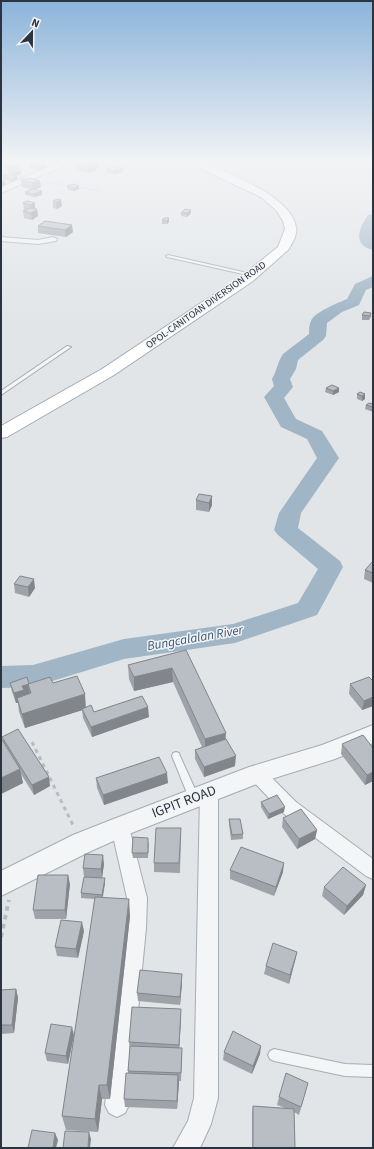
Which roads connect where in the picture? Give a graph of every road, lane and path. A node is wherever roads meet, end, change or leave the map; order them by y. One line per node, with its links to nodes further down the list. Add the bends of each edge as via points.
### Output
1 (276, 215): 6 (main road, OPOL-CANITOAN DIVERSION ROAD, via 282,228 273,249)
2 (285, 215): 10 (main road, OPOL-CANITOAN DIVERSION ROAD, via 291,229 286,244 248,278 133,355)
3 (1, 239): 4 (street, via 38,242)
4 (53, 239)
5 (168, 256): 6 (lane)
6 (243, 273): 9 (main road, OPOL-CANITOAN DIVERSION ROAD, via 98,368)
7 (69, 347): 8 (lane)
8 (1, 393)
9 (1, 424)
10 (1, 433)
11 (373, 734): 14 (street, IGPIT ROAD, via 327,753)
12 (32, 742): 17 (path)
13 (176, 756): 15 (lane)
14 (257, 774): 15 (street, IGPIT ROAD); 18 (street, via 290,808)
15 (202, 795): 16 (street, IGPIT ROAD); 24 (street, via 206,1098 197,1132)
16 (120, 827): 17 (street, IGPIT ROAD); 23 (street, via 137,898)
17 (82, 843): 19 (street, IGPIT ROAD)
18 (373, 870)
19 (7, 881): 20 (path)
20 (1, 937)
21 (274, 1055): 22 (lane, via 345,1070)
22 (373, 1070)
23 (117, 1105)
24 (185, 1148)

